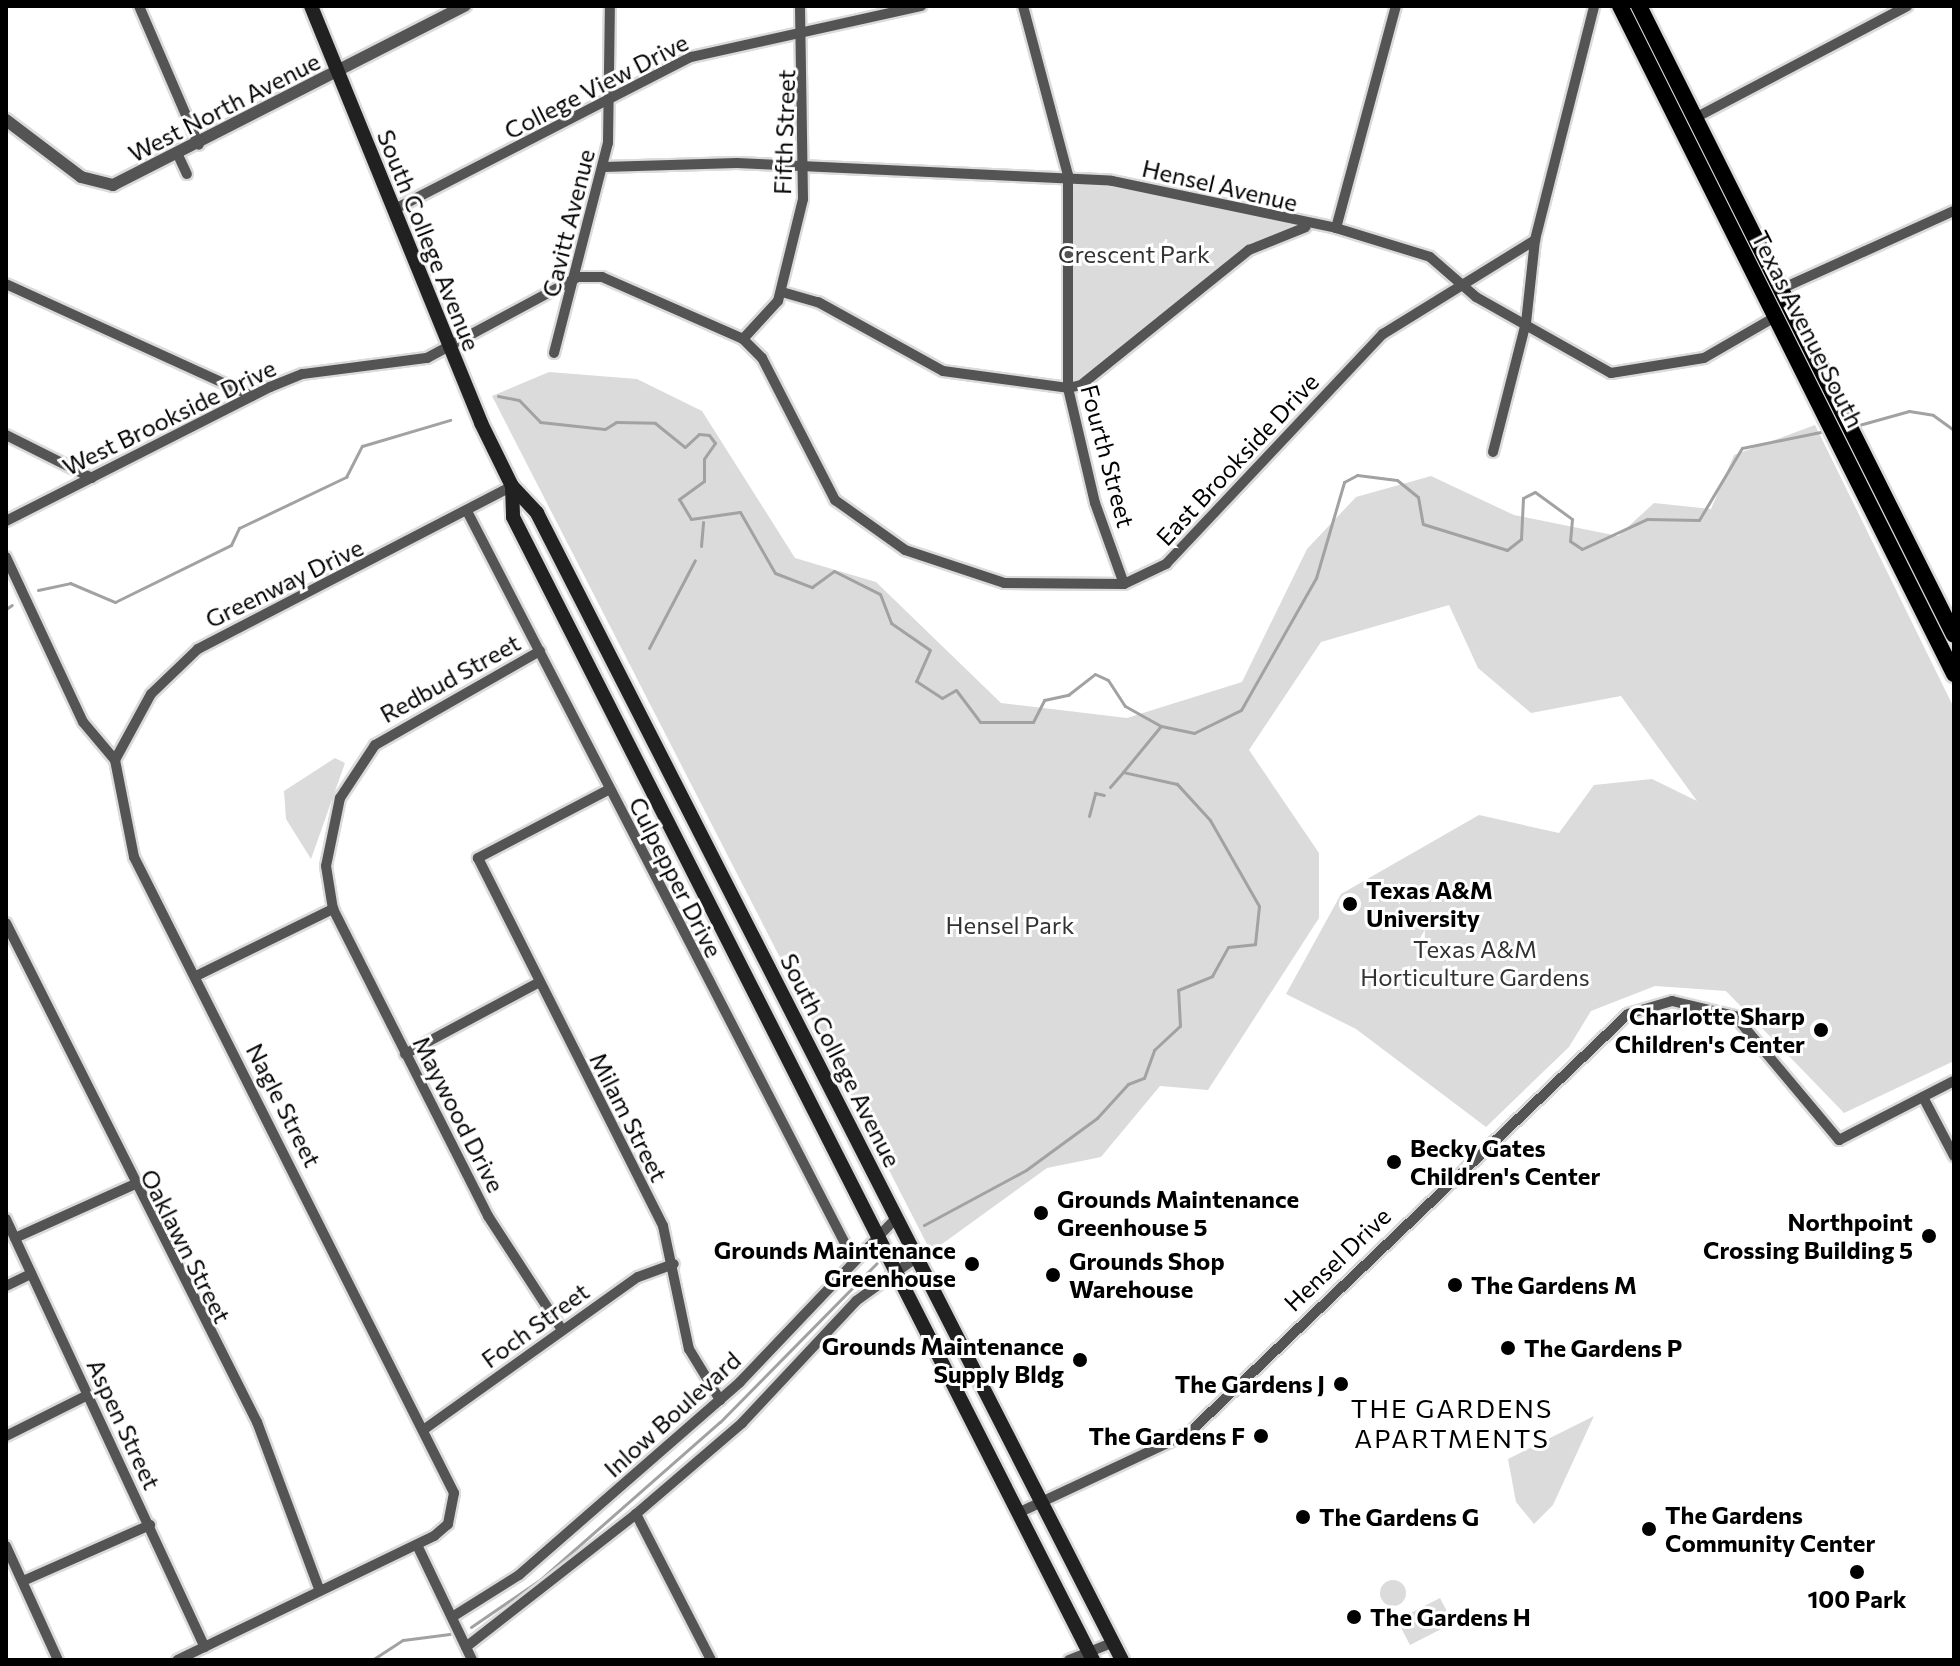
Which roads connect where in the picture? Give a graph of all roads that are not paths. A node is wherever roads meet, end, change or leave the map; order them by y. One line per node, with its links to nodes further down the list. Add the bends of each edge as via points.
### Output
1 (139, 6): 18 (street)
2 (311, 6): 14 (main road, South College Avenue)
3 (465, 6): 14 (street, West North Avenue)
4 (610, 6): 15 (street, Cavitt Avenue)
5 (800, 6): 13 (street, Fifth Street)
6 (921, 6): 13 (street, College View Drive)
7 (1023, 6): 23 (street, Fourth Street)
8 (1396, 6): 28 (street)
9 (1594, 6): 29 (street)
10 (1620, 6): 24 (main road, Texas Avenue South)
11 (1639, 6): 16 (main road, Texas Avenue South)
12 (1907, 6): 16 (street)
13 (803, 27): 15 (street, College View Drive, via 691,57); 20 (street, Fifth Street)
14 (339, 72): 18 (street, West North Avenue); 25 (main road, South College Avenue)
15 (611, 102): 21 (street, Cavitt Avenue); 25 (street, College View Drive)
16 (1695, 118): 33 (main road, Texas Avenue South)
17 (6, 120): 19 (street, West North Avenue, via 96,183 129,181)
18 (199, 145): 19 (street, West North Avenue)
19 (178, 155): 22 (street)
20 (805, 165): 21 (street, Hensel Avenue); 23 (street, Hensel Avenue); 34 (street, Fifth Street)
21 (604, 167): 30 (street, Cavitt Avenue)
22 (187, 174)
23 (1068, 175): 27 (street, Hensel Avenue); 40 (street, Fourth Street)
24 (1710, 187): 33 (main road, via 1728,203 1772,287); 35 (main road, Texas Avenue South)
25 (393, 210): 38 (main road, South College Avenue)
26 (1954, 211): 33 (street)
27 (1310, 226): 28 (street, Hensel Avenue); 40 (street, via 1249,250 1081,385)
28 (1336, 228): 32 (street, Hensel Avenue, via 1430,257)
29 (1535, 240): 32 (street, East Brookside Drive); 36 (street)
30 (578, 277): 37 (street, East Brookside Drive, via 613,280); 38 (street); 39 (street, Cavitt Avenue)
31 (6, 284): 41 (street)
32 (1465, 285): 36 (street, Hensel Avenue); 50 (street, East Brookside Drive, via 1383,334 1166,564)
33 (1781, 289): 42 (main road, Texas Avenue South)
34 (782, 292): 37 (street, Fifth Street); 40 (street, via 818,302 943,371)
35 (1775, 317): 36 (street, Hensel Avenue, via 1704,358 1629,373 1593,367); 42 (main road, via 1789,325 1827,400); 53 (main road, Texas Avenue South)
36 (1526, 323): 44 (street)
37 (743, 339): 50 (street, East Brookside Drive, via 762,358 835,500 853,518 947,570 1037,588)
38 (447, 347): 41 (street, West Brookside Drive, via 404,365 303,374); 46 (main road, South College Avenue)
39 (554, 353)
40 (1068, 388): 50 (street, Fourth Street, via 1095,503)
41 (252, 396): 45 (street, West Brookside Drive)
42 (1845, 416): 51 (main road, Texas Avenue South)
43 (6, 435): 45 (street)
44 (1493, 452)
45 (92, 478): 48 (street, West Brookside Drive)
46 (512, 486): 47 (street, Greenway Drive); 57 (main road, South College Avenue, via 537,513); 59 (main road, South College Avenue, via 513,517)
47 (468, 513): 52 (street, Culpepper Drive); 54 (street, Greenway Drive, via 198,649 151,694)
48 (6, 521)
49 (6, 557): 54 (street, via 83,722)
50 (1124, 584)
51 (1954, 635)
52 (540, 651): 55 (street, Culpepper Drive); 56 (street, Redbud Street, via 403,724 361,761 333,821 326,866)
53 (1954, 674)
54 (115, 760): 60 (street, Nagle Street, via 128,845)
55 (608, 790): 61 (street, Milam Street, via 478,858); 71 (street, Culpepper Drive)
56 (333, 909): 60 (street); 62 (street, Maywood Drive)
57 (745, 921): 59 (main road); 67 (main road, South College Avenue)
58 (6, 923): 66 (street, Oaklawn Street, via 87,1076)
59 (723, 932): 69 (main road, South College Avenue)
60 (196, 976): 82 (street, Nagle Street)
61 (536, 984): 62 (street); 73 (street, Milam Street, via 663,1226)
62 (405, 1054): 77 (street, Maywood Drive, via 513,1263)
63 (1954, 1081): 64 (street)
64 (1923, 1097): 65 (street); 84 (street, Hensel Drive, via 1839,1140 1735,1016 1672,1001 1628,1014 1189,1433)
65 (1954, 1156)
66 (133, 1185): 70 (street); 91 (street, Oaklawn Street, via 257,1422)
67 (897, 1217): 69 (street, Inlow Boulevard); 72 (main road, South College Avenue)
68 (6, 1219): 70 (street, Aspen Street)
69 (875, 1232): 71 (street, Inlow Boulevard); 74 (main road, South College Avenue)
70 (15, 1238): 75 (street, Aspen Street)
71 (852, 1257): 81 (street, Inlow Boulevard)
72 (917, 1257): 74 (street, Inlow Boulevard); 78 (main road, South College Avenue)
73 (674, 1264): 77 (street, Foch Street, via 638,1277); 81 (street, Milam Street, via 689,1349)
74 (896, 1268): 79 (main road, South College Avenue); 86 (street, Inlow Boulevard, via 742,1423)
75 (31, 1274): 76 (street); 80 (street, Aspen Street)
76 (6, 1286)
77 (562, 1330): 82 (street, Foch Street)
78 (978, 1377): 79 (main road); 84 (main road, South College Avenue)
79 (956, 1389): 85 (main road, South College Avenue)
80 (88, 1395): 83 (street); 87 (street, Aspen Street)
81 (720, 1400): 92 (street, Inlow Boulevard, via 519,1575)
82 (426, 1428): 88 (street, Nagle Street, via 451,1477 454,1507 448,1524)
83 (6, 1436)
84 (1041, 1501): 85 (street, Hensel Drive); 93 (main road, South College Avenue)
85 (1018, 1513): 96 (main road, South College Avenue)
86 (636, 1514): 95 (street, Inlow Boulevard); 100 (street)
87 (150, 1525): 90 (street); 94 (street, Aspen Street)
88 (417, 1545): 91 (street); 92 (street)
89 (6, 1546): 90 (street)
90 (23, 1581): 97 (street)
91 (320, 1591): 94 (street)
92 (452, 1617): 95 (street)
93 (1114, 1642): 96 (street); 102 (main road, South College Avenue)
94 (205, 1647): 98 (street)
95 (466, 1647): 99 (street)
96 (1090, 1658): 101 (street)
97 (58, 1660)
98 (177, 1660)
99 (472, 1660)
100 (711, 1660)
101 (1069, 1660)
102 (1122, 1660)

